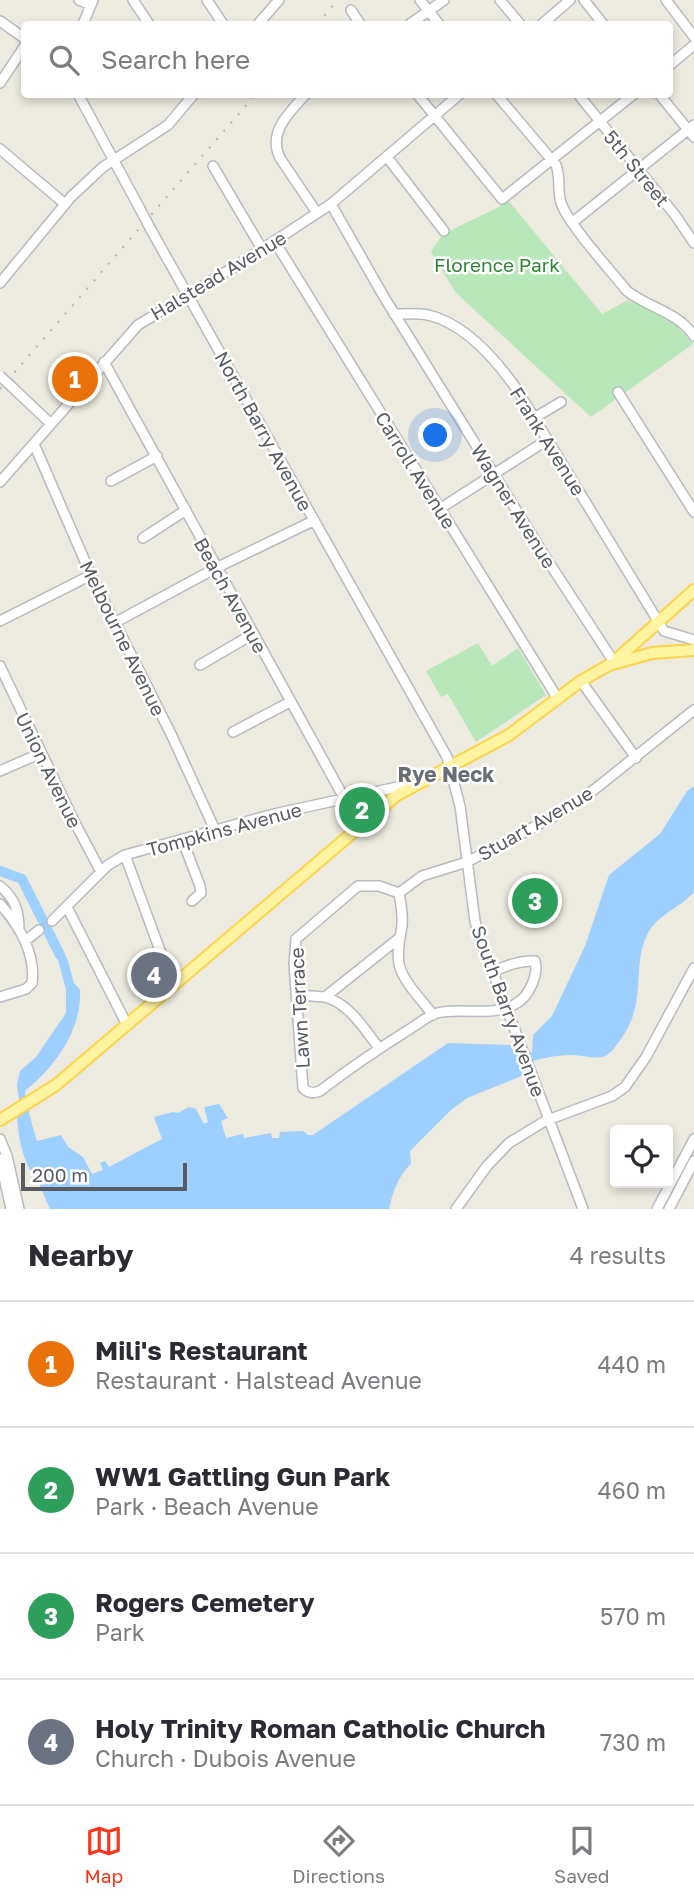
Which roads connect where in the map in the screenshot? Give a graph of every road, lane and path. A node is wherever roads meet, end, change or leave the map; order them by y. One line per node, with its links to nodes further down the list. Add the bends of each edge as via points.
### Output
1 (79, 0): 11 (street)
2 (133, 0): 16 (street)
3 (207, 0): 17 (street)
4 (279, 0): 18 (street)
5 (419, 0): 13 (street)
6 (444, 0): 13 (street)
7 (500, 0): 22 (street)
8 (570, 0): 23 (street)
9 (584, 0): 24 (street)
10 (666, 0): 26 (street)
11 (92, 2): 15 (street)
12 (351, 10): 19 (street)
13 (429, 11): 20 (street); 21 (street)
14 (0, 21): 25 (street)
15 (84, 21)
16 (147, 21)
17 (221, 21)
18 (261, 21)
19 (358, 21)
20 (414, 21)
21 (437, 21)
22 (518, 21)
23 (546, 21)
24 (601, 21)
25 (21, 36)
26 (694, 37)
27 (694, 45): 29 (street)
28 (21, 52): 30 (street)
29 (673, 62)
30 (0, 83)
31 (80, 98): 46 (street, North Barry Avenue)
32 (191, 98): 46 (street, via 167,125)
33 (303, 98): 51 (street, via 279,126 276,149)
34 (421, 98): 40 (street)
35 (455, 98): 40 (street, Halstead Avenue)
36 (499, 98): 45 (street)
37 (581, 98): 41 (street, 5th Street)
38 (629, 98): 41 (street)
39 (663, 98): 42 (street)
40 (435, 116): 44 (street, Halstead Avenue); 45 (street, via 502,200)
41 (600, 122): 45 (street); 48 (street, 5th Street)
42 (692, 131): 48 (street)
43 (0, 149): 49 (street)
44 (387, 157): 50 (street, Halstead Avenue); 53 (street)
45 (552, 159): 52 (street, via 560,174 560,202)
46 (113, 161): 49 (street); 58 (street, North Barry Avenue, bridge)
47 (213, 166): 56 (street)
48 (639, 171): 52 (street); 55 (street, 5th Street)
49 (65, 204): 57 (street)
50 (331, 204): 51 (street, Halstead Avenue); 59 (street, Wagner Avenue)
51 (317, 214): 54 (street, Halstead Avenue)
52 (573, 222): 60 (street, via 627,292 682,321)
53 (444, 231)
54 (275, 242): 56 (street, Halstead Avenue); 73 (street, Carroll Avenue)
55 (694, 243)
56 (262, 249): 58 (street, Halstead Avenue)
57 (0, 283)
58 (188, 293): 61 (street, Halstead Avenue, via 138,325); 76 (street, North Barry Avenue)
59 (394, 314): 65 (street, Frank Avenue, via 429,315 469,338 498,363); 70 (street, Wagner Avenue)
60 (694, 336)
61 (104, 362): 66 (street, Halstead Avenue); 69 (street, Beach Avenue)
62 (0, 376): 66 (street, bridge)
63 (618, 392): 75 (street)
64 (561, 402): 65 (street)
65 (534, 418): 67 (street, Frank Avenue)
66 (51, 424): 68 (street, Halstead Avenue)
67 (547, 440): 70 (street); 83 (street, Frank Avenue)
68 (34, 444): 72 (street, Halstead Avenue); 79 (street, Melbourne Avenue)
69 (157, 456): 71 (street); 74 (street, Beach Avenue)
70 (494, 474): 73 (street); 87 (street, Wagner Avenue)
71 (111, 481)
72 (0, 482)
73 (440, 508): 91 (street, Carroll Avenue)
74 (186, 510): 77 (street); 78 (street, Beach Avenue)
75 (694, 512)
76 (313, 521): 78 (street); 97 (street, North Barry Avenue)
77 (143, 538)
78 (216, 568): 82 (street); 84 (street, Beach Avenue)
79 (91, 575): 81 (street); 82 (street, Melbourne Avenue)
80 (694, 590): 83 (main road)
81 (0, 621)
82 (116, 622): 102 (street, Melbourne Avenue)
83 (659, 623): 85 (street, via 664,631); 87 (main road)
84 (253, 634): 88 (street); 92 (street, Beach Avenue)
85 (694, 640)
86 (694, 650): 87 (main road, via 652,653)
87 (611, 664): 90 (main road)
88 (201, 665)
89 (0, 666): 95 (street, Union Avenue)
90 (581, 681): 91 (main road); 96 (street)
91 (558, 699): 97 (main road, via 509,735)
92 (290, 702): 94 (street); 100 (street, Beach Avenue)
93 (694, 710): 96 (street, Stuart Avenue)
94 (233, 732)
95 (40, 753): 98 (street); 106 (street, Union Avenue)
96 (636, 758): 105 (street, Stuart Avenue, via 553,817)
97 (451, 765): 99 (main road); 105 (street, South Barry Avenue)
98 (0, 771)
99 (419, 782): 100 (street, Tompkins Avenue); 101 (main road)
100 (345, 799): 101 (street, Beach Avenue); 102 (street, Tompkins Avenue)
101 (360, 827): 119 (main road)
102 (215, 830): 103 (street, Tompkins Avenue)
103 (182, 839): 104 (street, Tompkins Avenue); 109 (street, via 200,886 201,893)
104 (125, 855): 106 (street, Tompkins Avenue); 119 (street)
105 (467, 862): 108 (street, Stuart Avenue, via 422,876); 118 (street, South Barry Avenue, via 475,921)
106 (101, 872): 111 (street, Tompkins Avenue)
107 (0, 886): 113 (street, via 18,909)
108 (399, 893): 115 (street); 120 (street, Lawn Terrace, via 379,886 358,886 303,931 294,948)
109 (192, 901)
110 (0, 904): 113 (street)
111 (67, 907): 112 (street, Tompkins Avenue); 125 (street)
112 (52, 921)
113 (19, 927): 116 (street)
114 (39, 930): 116 (street)
115 (398, 939): 121 (street); 124 (street, via 402,972)
116 (25, 941): 122 (street, via 32,984)
117 (694, 968): 127 (street, via 625,1087)
118 (492, 972): 123 (street, South Barry Avenue); 123 (street, via 535,961 536,975 529,988 521,1001)
119 (173, 986): 125 (main road)
120 (296, 992): 121 (street); 126 (street, Lawn Terrace, via 306,1091 320,1091)
121 (325, 997): 126 (street, via 349,1011)
122 (0, 998)
123 (507, 1008): 124 (street); 127 (street, South Barry Avenue)
124 (433, 1015): 126 (street, Lawn Terrace)
125 (127, 1025): 128 (main road, via 56,1085)
126 (379, 1048)
127 (550, 1119): 135 (street, via 509,1143); 136 (street, South Barry Avenue)
128 (0, 1120)
129 (0, 1139): 134 (street)
130 (694, 1139): 137 (street)
131 (0, 1159): 133 (street)
132 (694, 1161): 138 (street)
133 (11, 1209)
134 (19, 1209)
135 (456, 1209)
136 (583, 1209)
137 (657, 1209)
138 (669, 1209)

